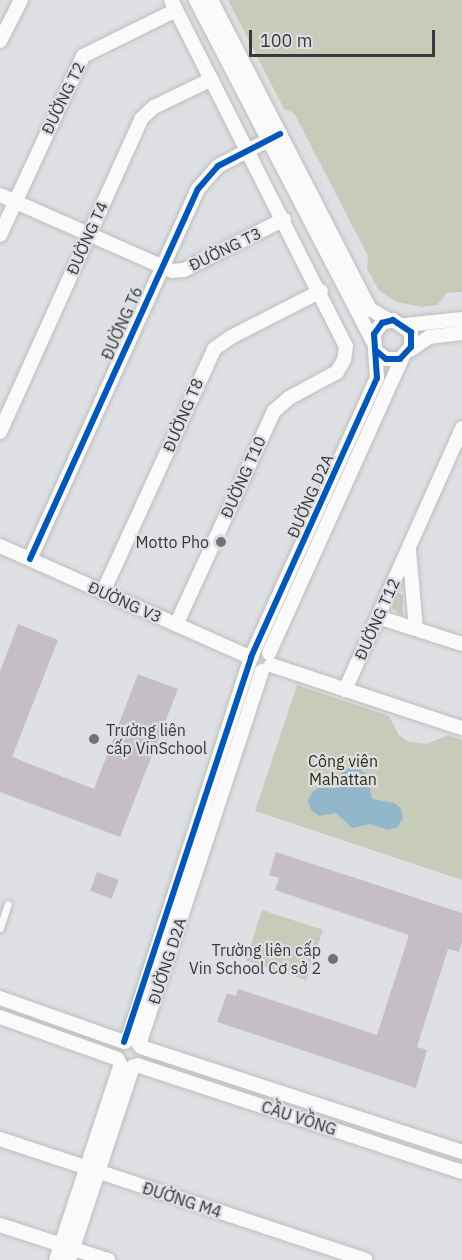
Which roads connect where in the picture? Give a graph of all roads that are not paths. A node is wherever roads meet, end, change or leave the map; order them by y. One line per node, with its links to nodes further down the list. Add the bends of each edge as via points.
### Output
1 (21, 0): 5 (street)
2 (196, 0): 7 (street, ĐƯỜNG D2A)
3 (211, 0): 7 (street, ĐƯỜNG D2A)
4 (174, 5): 6 (street); 10 (street, ĐƯỜNG T2, via 83,56)
5 (0, 41)
6 (212, 79): 8 (street); 13 (street, ĐƯỜNG T4, via 144,114)
7 (274, 137): 8 (street, ĐƯỜNG T6); 17 (street, ĐƯỜNG D2A, via 370,309); 20 (street, ĐƯỜNG D2A)
8 (248, 150): 11 (street); 14 (street, ĐƯỜNG T6, via 218,166 204,180)
9 (0, 195): 10 (street, ĐƯỜNG T3)
10 (15, 202): 12 (street, ĐƯỜNG T2); 13 (street, ĐƯỜNG T3)
11 (284, 219): 14 (street, ĐƯỜNG T3, via 184,270); 15 (street)
12 (0, 235)
13 (88, 235): 14 (street, ĐƯỜNG T3); 23 (street, ĐƯỜNG T4)
14 (161, 268): 26 (street, ĐƯỜNG T6)
15 (321, 291): 27 (street, ĐƯỜNG T8, via 231,337 214,350); 29 (street, ĐƯỜNG T10, via 344,338 344,360 331,376 289,398 274,411)
16 (462, 319): 18 (street)
17 (390, 321): 18 (street); 20 (street, via 376,329)
18 (405, 325): 21 (street, via 412,338)
19 (462, 333): 21 (street, via 429,337)
20 (374, 346): 21 (street, via 388,360); 32 (street, ĐƯỜNG D2A, via 377,378)
21 (406, 354): 32 (street, ĐƯỜNG D2A)
22 (462, 428): 25 (street, ĐƯỜNG T12)
23 (0, 432)
24 (0, 546): 26 (street, ĐƯỜNG V3)
25 (408, 548): 28 (street, ĐƯỜNG T12); 30 (street, ĐƯỜNG T12)
26 (30, 559): 27 (street, ĐƯỜNG V3)
27 (103, 592): 29 (street, ĐƯỜNG V3)
28 (378, 617): 30 (street); 33 (street, ĐƯỜNG T12)
29 (176, 625): 32 (street, ĐƯỜNG V3)
30 (416, 629): 31 (street)
31 (462, 644)
32 (260, 661): 33 (street, ĐƯỜNG V3); 39 (street, ĐƯỜNG D2A)
33 (345, 690): 34 (street, ĐƯỜNG V3)
34 (462, 728)
35 (8, 904): 36 (lane)
36 (0, 927)
37 (0, 998): 39 (street, CẦU VỒNG)
38 (0, 1017): 40 (street, CẦU VỒNG)
39 (133, 1044): 40 (street, via 142,1058); 40 (street, via 117,1050); 42 (street, CẦU VỒNG)
40 (127, 1063): 43 (street); 44 (street, CẦU VỒNG)
41 (0, 1139): 43 (street, ĐƯỜNG M4)
42 (462, 1152)
43 (92, 1170): 46 (street); 49 (street, ĐƯỜNG M4)
44 (462, 1172)
45 (0, 1225): 46 (street)
46 (68, 1251): 47 (street); 48 (street)
47 (56, 1260)
48 (108, 1260)
49 (365, 1260)

